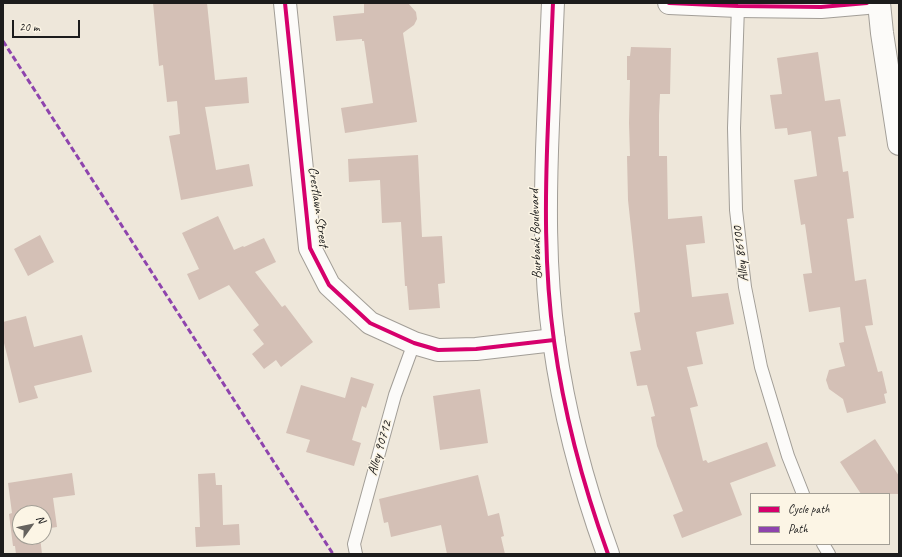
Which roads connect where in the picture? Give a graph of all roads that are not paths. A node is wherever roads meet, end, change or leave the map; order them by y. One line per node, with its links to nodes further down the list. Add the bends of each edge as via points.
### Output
1 (284, 3): 9 (street, Crestlawn Street, via 310,248 329,285 370,323)
2 (553, 3): 8 (street, Burbank Boulevard, via 546,255)
3 (669, 3): 6 (street)
4 (867, 3): 6 (street)
5 (879, 3): 7 (street)
6 (738, 6): 10 (lane, Alley 86100, via 734,128 736,210 745,287 761,367 788,456)
7 (899, 144)
8 (554, 340): 9 (street, Crestlawn Street, via 476,349 438,350); 13 (street, Burbank Boulevard, via 562,395 592,510)
9 (414, 344): 12 (lane, Alley 90712, via 395,395 354,544)
10 (803, 493)
11 (824, 545): 14 (lane)
12 (356, 554)
13 (608, 554)
14 (829, 554)

